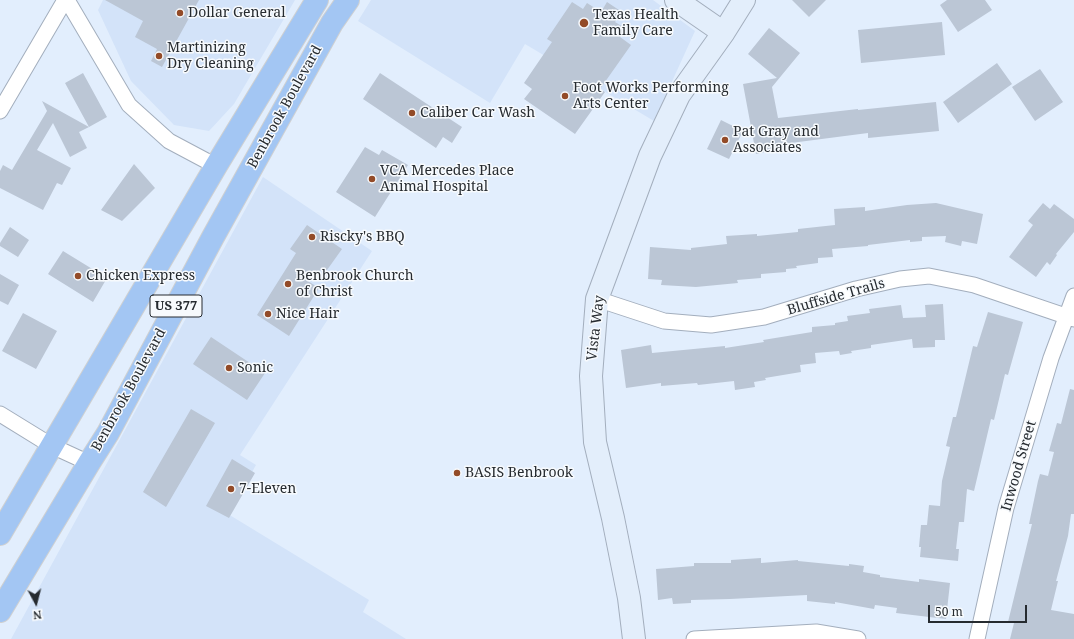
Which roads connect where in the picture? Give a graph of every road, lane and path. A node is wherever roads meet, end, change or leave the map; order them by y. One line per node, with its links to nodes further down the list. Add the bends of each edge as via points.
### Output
1 (66, 0): 7 (street); 8 (street, via 129,105 169,141)
2 (317, 0): 8 (highway, Benbrook Boulevard / US 377)
3 (348, 0): 14 (highway, Benbrook Boulevard / US 377, via 332,23 213,237 108,433)
4 (676, 0): 6 (street)
5 (744, 0): 6 (street, Vista Way)
6 (724, 32): 10 (street, Vista Way, via 679,95 671,111 650,156)
7 (0, 111)
8 (216, 166): 13 (highway, Benbrook Boulevard / US 377)
9 (1074, 296): 11 (street, Inwood Street)
10 (597, 299): 11 (street, Bluffside Trails, via 664,321 711,325 764,317 900,279 930,276 974,285); 17 (street, Vista Way, via 591,376 595,442 629,598)
11 (1070, 317): 20 (street, Inwood Street, via 1051,358 1006,508)
12 (0, 414): 13 (street)
13 (52, 446): 14 (street); 15 (highway, Benbrook Boulevard / US 377)
14 (88, 462): 16 (highway, Benbrook Boulevard / US 377)
15 (0, 534)
16 (0, 611)
17 (634, 639)
18 (694, 639): 19 (street, via 816,632)
19 (858, 639)
20 (977, 639)

